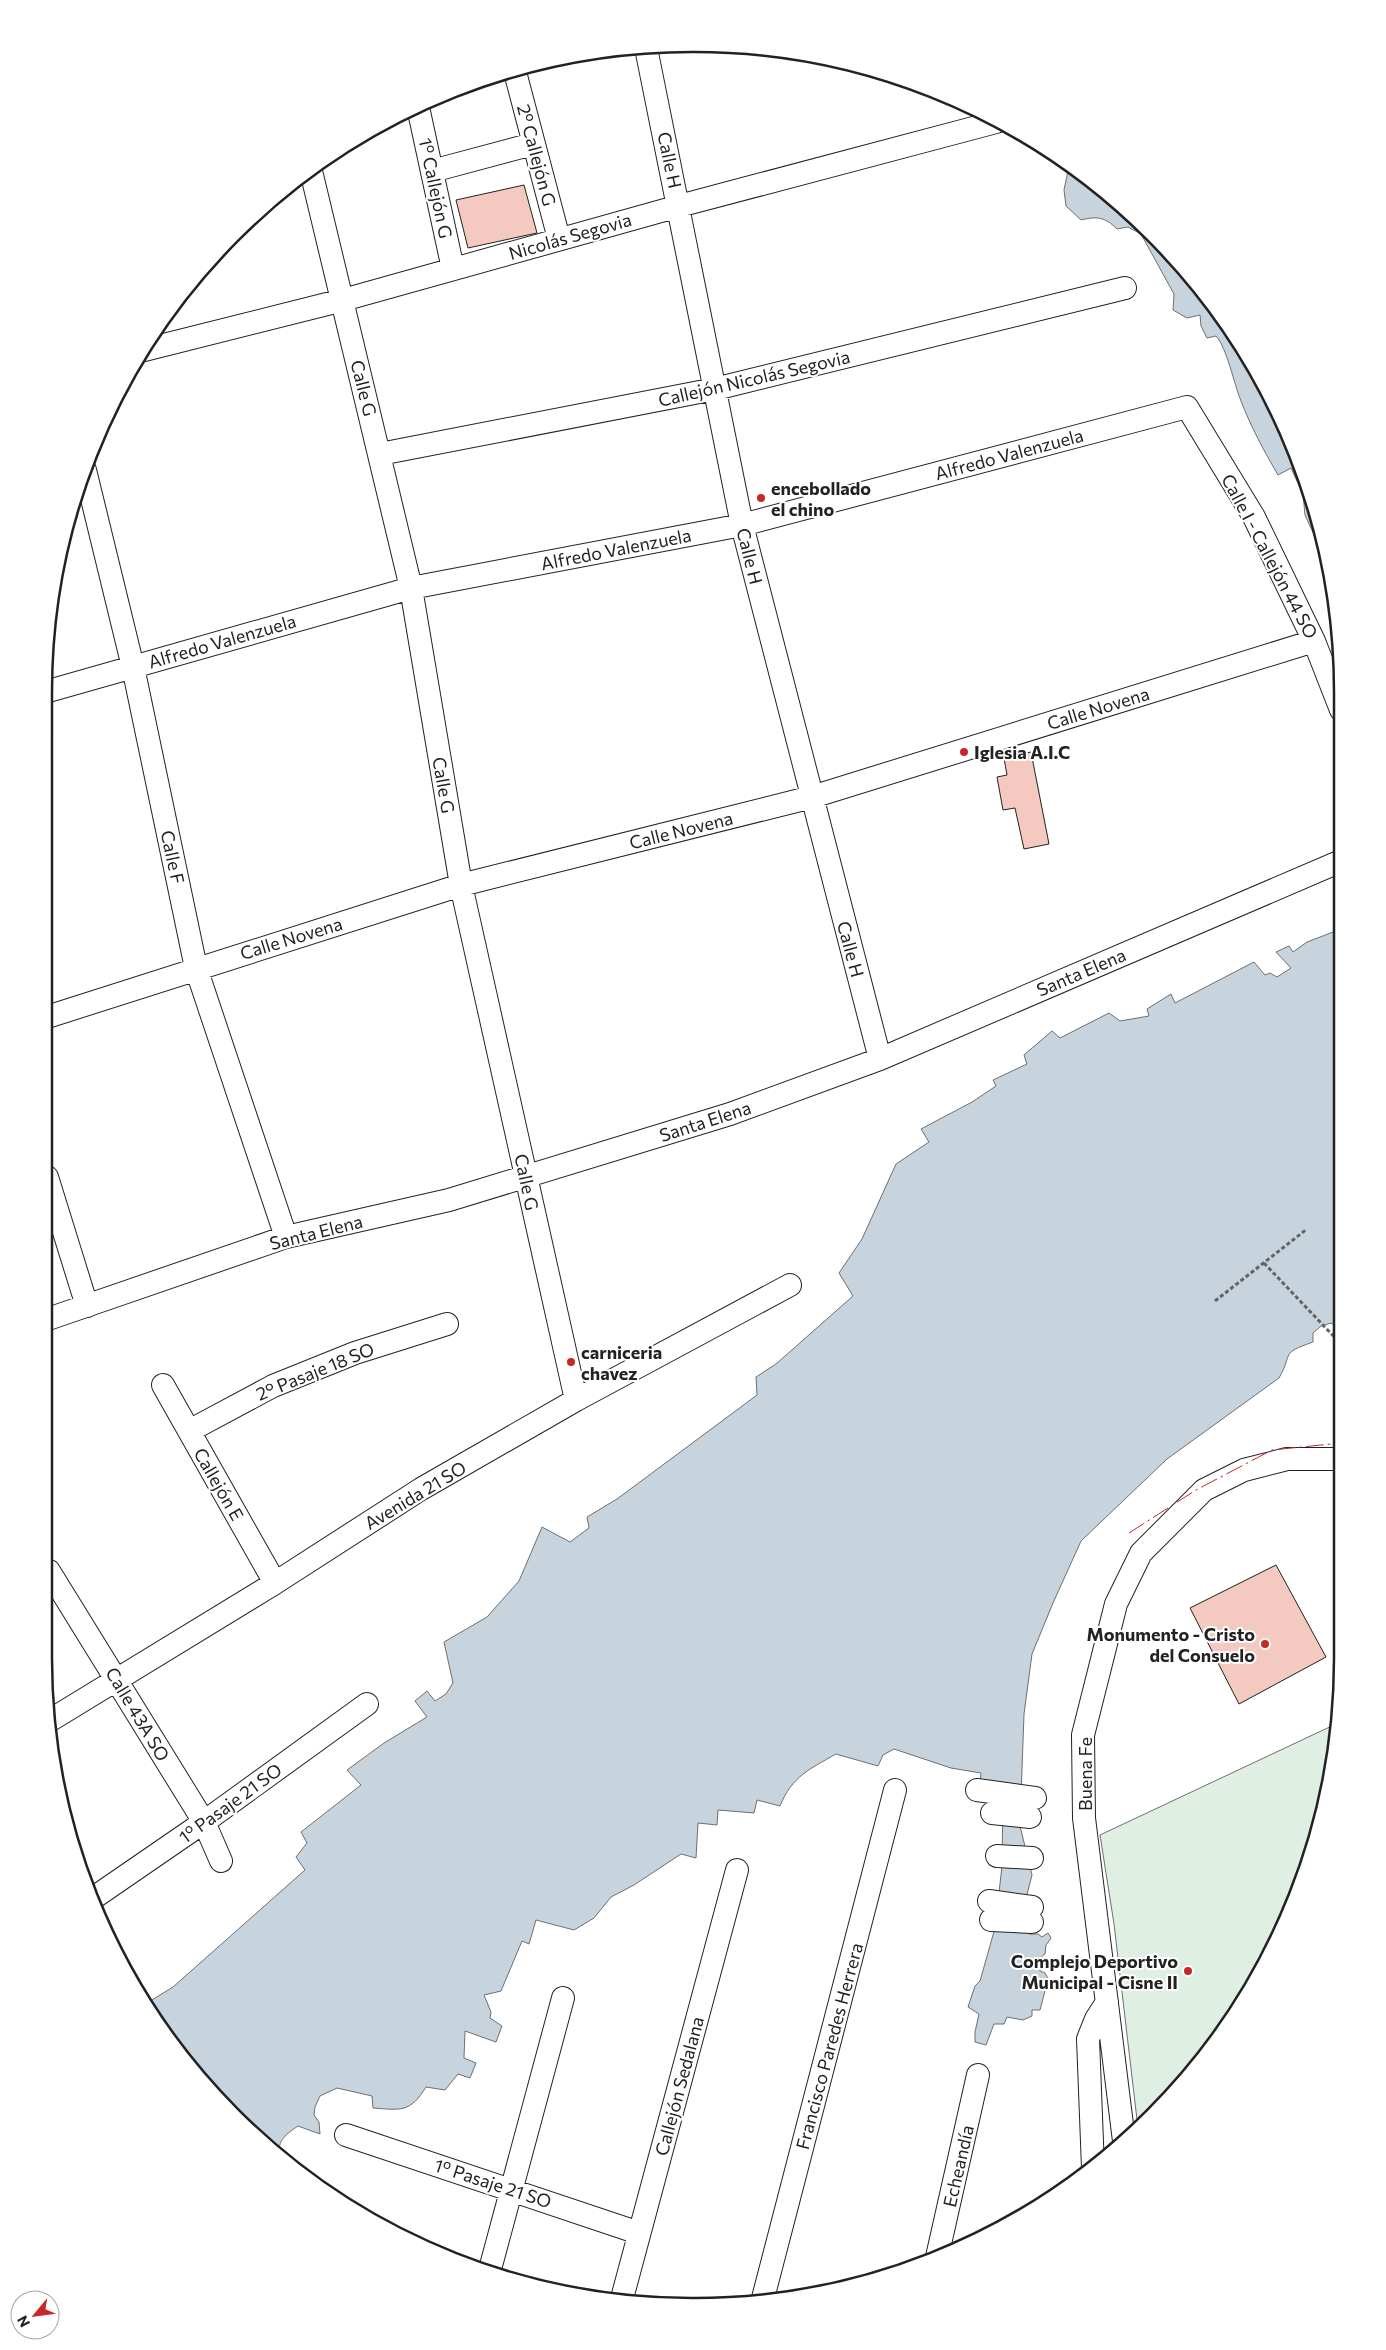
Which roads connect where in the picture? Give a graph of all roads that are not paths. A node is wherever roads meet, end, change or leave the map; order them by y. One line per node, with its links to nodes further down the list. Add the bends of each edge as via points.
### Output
1 (647, 54): 8 (street, Calle H)
2 (516, 77): 5 (street, 2º Callejón G)
3 (420, 114): 6 (street, 1º Callejón G)
4 (987, 124): 8 (street, Nicolás Segovia)
5 (533, 144): 6 (street); 9 (street, 2º Callejón G)
6 (432, 171): 10 (street, 1º Callejón G)
7 (313, 178): 12 (street, Calle G)
8 (679, 206): 9 (street, Nicolás Segovia); 14 (street, Calle H)
9 (559, 238): 10 (street, Nicolás Segovia)
10 (453, 269): 12 (street, Nicolás Segovia)
11 (1125, 288): 14 (street, Callejón Nicolás Segovia)
12 (343, 300): 13 (street, Nicolás Segovia); 16 (street, Calle G)
13 (154, 348)
14 (715, 389): 16 (street, Callejón Nicolás Segovia); 18 (street, Calle H)
15 (1187, 407): 18 (street, Alfredo Valenzuela); 20 (street, Calle I - Callejón 44 SO, via 1254,517)
16 (380, 454): 19 (street, Calle G)
17 (88, 482): 21 (street, Calle F)
18 (742, 525): 19 (street, Alfredo Valenzuela); 24 (street, Calle H)
19 (411, 588): 21 (street, Alfredo Valenzuela); 26 (street, Calle G)
20 (1314, 641): 23 (street, Calle I - Callejón 44 SO); 24 (street, Calle Novena)
21 (133, 667): 22 (street, Alfredo Valenzuela); 27 (street, Calle F)
22 (52, 690)
23 (1334, 692)
24 (812, 797): 26 (street, Calle Novena); 29 (street, Calle H)
25 (1334, 864): 29 (street, Santa Elena)
26 (461, 885): 27 (street, Calle Novena); 30 (street, Calle G)
27 (196, 968): 28 (street, Calle Novena); 32 (street, Calle F)
28 (52, 1015)
29 (880, 1059): 30 (street, Santa Elena, via 730,1114)
30 (526, 1178): 32 (street, Santa Elena, via 449,1200); 38 (street, Calle G)
31 (52, 1193): 34 (street)
32 (286, 1237): 34 (street, Santa Elena)
33 (790, 1285): 38 (street, Avenida 21 SO)
34 (87, 1306): 35 (street, Santa Elena)
35 (52, 1318)
36 (447, 1324): 39 (street, 2° Pasaje 18 SO, via 395,1339 264,1390)
37 (163, 1385): 39 (street, Callejón E)
38 (576, 1400): 42 (street, Avenida 21 SO, via 421,1489)
39 (189, 1431): 42 (street, Callejón E)
40 (1334, 1459): 58 (street, Buena Fe, via 1288,1459 1244,1470 1204,1490 1141,1552 1116,1604 1083,1735 1084,1818)
41 (52, 1576): 43 (street, Calle 43A SO)
42 (275, 1583): 43 (street, Avenida 21 SO)
43 (118, 1680): 45 (street, Avenida 21 SO); 49 (street, Calle 43A SO)
44 (367, 1704): 49 (street, 1º Pasaje 21 SO)
45 (56, 1717)
46 (895, 1790): 68 (street, Francisco Paredes Herrera)
47 (977, 1790): 48 (street, via 1032,1807)
48 (992, 1814)
49 (204, 1822): 52 (street, Calle 43A SO); 54 (street, 1º Pasaje 21 SO)
50 (997, 1849): 51 (street)
51 (1032, 1851)
52 (221, 1861)
53 (737, 1870): 64 (street, Callejón Sedalana)
54 (98, 1895)
55 (990, 1902): 56 (street)
56 (1032, 1907)
57 (564, 1998): 63 (street)
58 (1107, 2002): 60 (street, Buena Fe); 62 (street, via 1088,2039)
59 (978, 2075): 65 (street, Echeandía)
60 (1123, 2132)
61 (346, 2135): 63 (street, 1º Pasaje 21 SO)
62 (1093, 2157)
63 (512, 2190): 64 (street, 1º Pasaje 21 SO); 66 (street)
64 (639, 2233): 67 (street, Callejón Sedalana)
65 (939, 2249)
66 (491, 2265)
67 (623, 2293)
68 (764, 2293)

